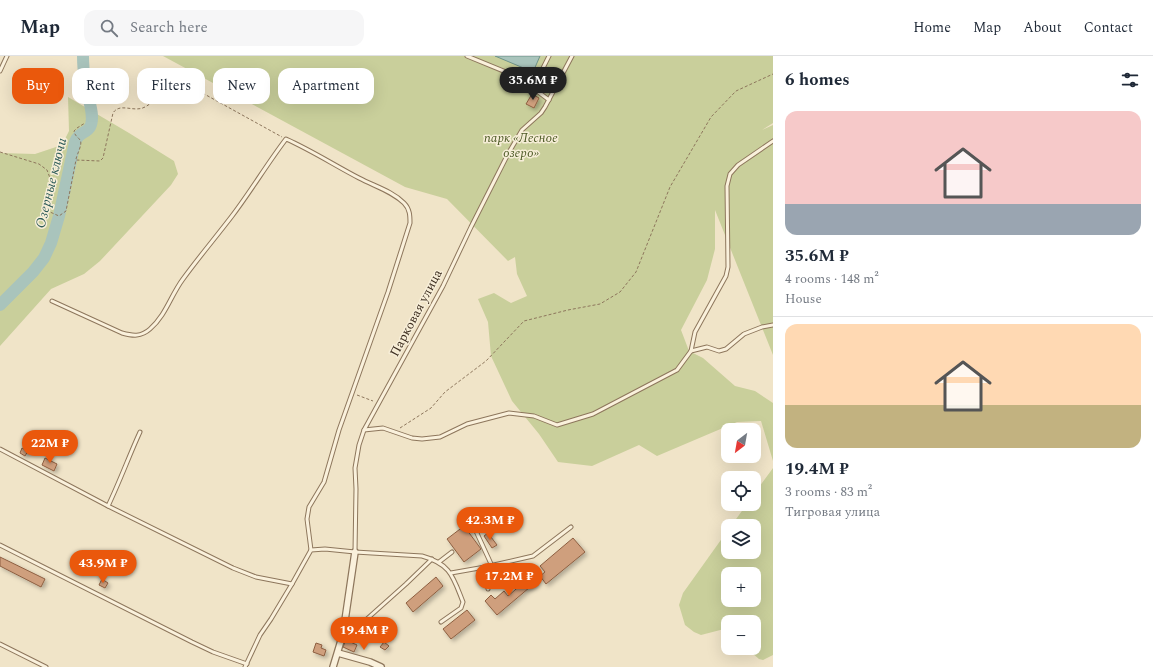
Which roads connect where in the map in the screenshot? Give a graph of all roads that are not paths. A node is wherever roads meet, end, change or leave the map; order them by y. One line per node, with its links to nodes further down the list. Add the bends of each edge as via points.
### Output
1 (7, 56): 5 (lane)
2 (467, 56): 6 (lane)
3 (550, 56): 6 (lane)
4 (572, 56): 7 (lane, Парковая улица)
5 (0, 71)
6 (535, 84): 7 (lane, via 533,88)
7 (549, 100): 12 (lane, Парковая улица, via 540,113 522,130 508,154 443,286)
8 (773, 141): 11 (lane, via 738,165 730,174 727,186 728,267 726,276 695,332)
9 (52, 301): 19 (lane, via 122,333 141,335 150,329 164,313 177,288 198,258 232,216 286,139 405,204 410,213 410,223 388,292 351,393 324,482 308,507)
10 (773, 325): 11 (lane, via 744,334 726,349 719,351 706,347)
11 (691, 351): 12 (lane, via 677,370 669,375 593,414 557,425 534,416 509,414 466,424 440,437 412,438 383,428)
12 (364, 430): 20 (lane, Парковая улица, via 355,468)
13 (140, 432): 15 (lane)
14 (0, 449): 15 (lane)
15 (108, 506): 27 (lane, via 233,568 256,577)
16 (571, 527): 24 (lane, via 533,556)
17 (476, 529): 24 (lane)
18 (0, 545): 33 (lane, via 192,642)
19 (311, 550): 20 (lane); 27 (lane)
20 (355, 552): 22 (lane, via 422,556); 30 (street)
21 (452, 552): 23 (lane)
22 (432, 559): 23 (lane); 30 (lane, via 350,634)
23 (439, 562): 26 (lane)
24 (492, 566): 25 (lane)
25 (484, 567): 26 (lane); 28 (lane)
26 (451, 573): 29 (lane, via 463,606)
27 (292, 584): 33 (lane, via 260,635)
28 (488, 589)
29 (441, 622)
30 (342, 634): 32 (street)
31 (0, 644): 34 (lane)
32 (338, 653): 35 (street); 36 (street)
33 (246, 665)
34 (46, 667)
35 (333, 667)
36 (381, 667)

